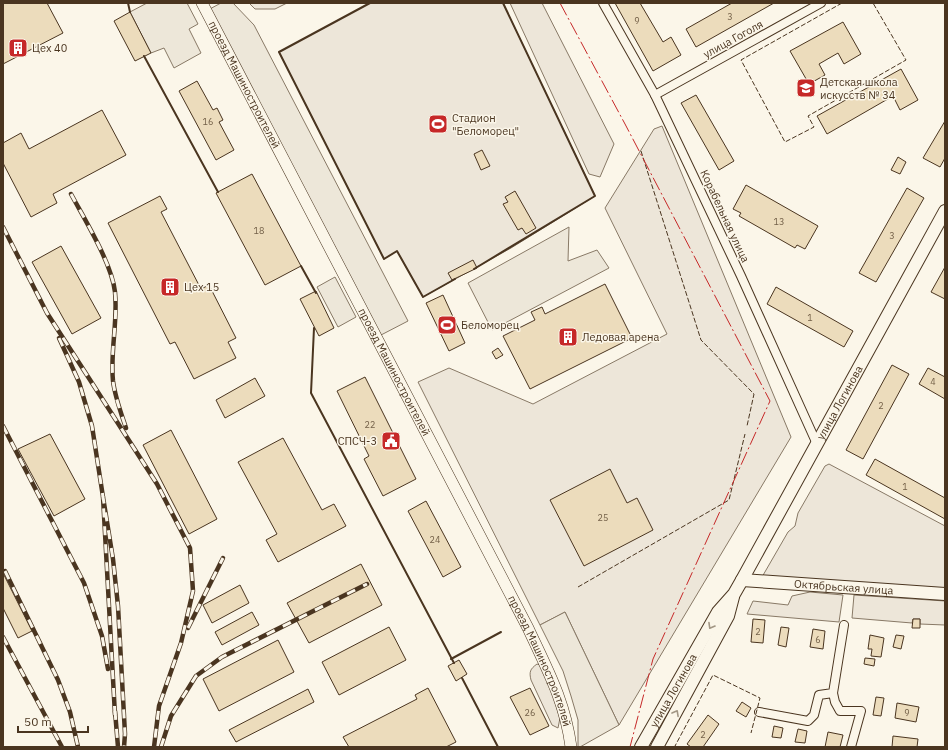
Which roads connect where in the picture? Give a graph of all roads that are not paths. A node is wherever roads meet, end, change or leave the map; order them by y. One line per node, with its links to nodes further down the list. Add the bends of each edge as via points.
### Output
1 (202, 3): 13 (street, проезд Машиностроителей, via 528,628 554,682 567,718)
2 (603, 3): 4 (street, Корабельная улица)
3 (821, 3): 4 (street, улица Гоголя)
4 (655, 95): 6 (street, Корабельная улица)
5 (945, 211): 6 (main road, улица Логинова)
6 (817, 444): 7 (main road, улица Логинова)
7 (742, 580): 8 (main road, улица Логинова); 9 (main road, Октябрьская улица)
8 (734, 594): 14 (main road, улица Логинова, one-way to 14, via 718,612); 15 (main road, улица Логинова, one-way to 8, via 728,616)
9 (945, 594)
10 (844, 625): 11 (street)
11 (833, 693): 12 (street, via 818,695 814,716 808,721); 16 (street, via 840,711 861,711)
12 (759, 712)
13 (571, 747)
14 (641, 747)
15 (657, 747)
16 (851, 747)

